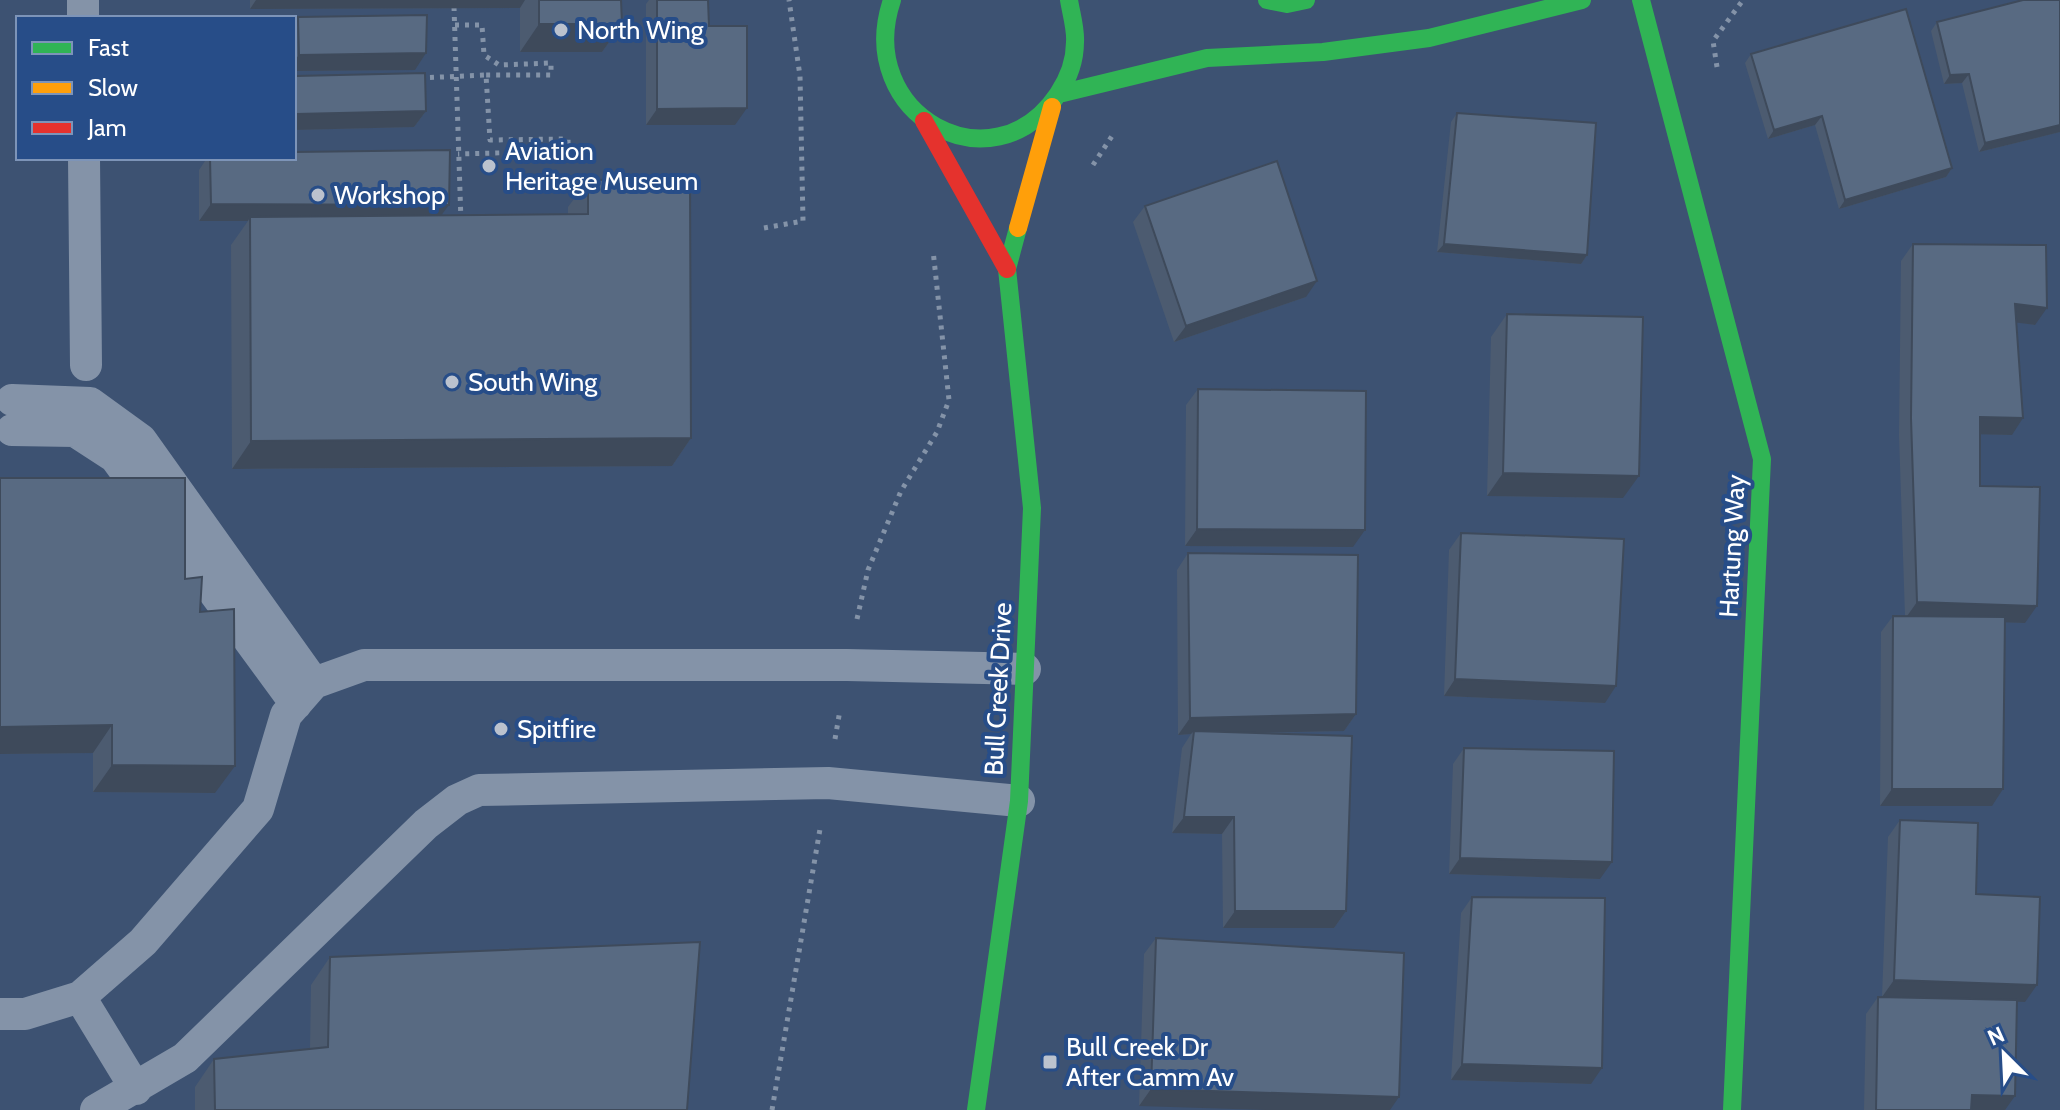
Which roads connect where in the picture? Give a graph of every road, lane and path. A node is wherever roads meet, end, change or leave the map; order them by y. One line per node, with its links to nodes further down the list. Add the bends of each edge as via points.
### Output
1 (789, 0): 20 (path, via 800,76 803,221)
2 (892, 0): 14 (street, Bull Creek Drive, via 883,46 888,75)
3 (1069, 0): 13 (street, Bull Creek Drive, via 1078,31 1076,63)
4 (1267, 0): 5 (street)
5 (1306, 0)
6 (1582, 0): 13 (street, via 1429,38 1323,52 1207,58)
7 (1641, 0): 37 (street, Hartung Way, via 1762,459)
8 (454, 7): 9 (path)
9 (455, 25): 10 (path, via 482,25 484,55 499,65 551,63 551,75); 11 (path)
10 (486, 75): 11 (path); 16 (path, via 490,140 568,139 568,151)
11 (456, 77): 12 (path); 16 (path)
12 (414, 78)
13 (1058, 100): 14 (street, Bull Creek Drive, via 1031,125 1005,135 949,134); 21 (street, Bull Creek Drive)
14 (924, 121): 21 (street, Bull Creek Drive)
15 (1117, 128): 18 (path)
16 (458, 154): 19 (path)
17 (84, 160): 22 (lane)
18 (1091, 168)
19 (461, 228)
20 (764, 228)
21 (1007, 269): 24 (path, via 932,243 949,400 937,432 901,491 868,570); 25 (street, Bull Creek Drive, via 1032,508)
22 (86, 365)
23 (12, 415): 26 (lane, via 75,431 115,457)
24 (855, 627)
25 (1025, 669): 26 (lane, via 364,665); 29 (street, Bull Creek Drive)
26 (305, 693): 31 (lane, via 286,715 258,809 143,942)
27 (841, 703): 28 (path)
28 (834, 746)
29 (1019, 801): 33 (lane, via 828,783 479,790 426,824 185,1058); 36 (street, Bull Creek Drive)
30 (821, 826): 35 (path)
31 (80, 997): 32 (lane, via 25,1014); 33 (lane)
32 (0, 1014)
33 (136, 1089): 34 (lane)
34 (96, 1110)
35 (772, 1110)
36 (976, 1110)
37 (1732, 1110)

